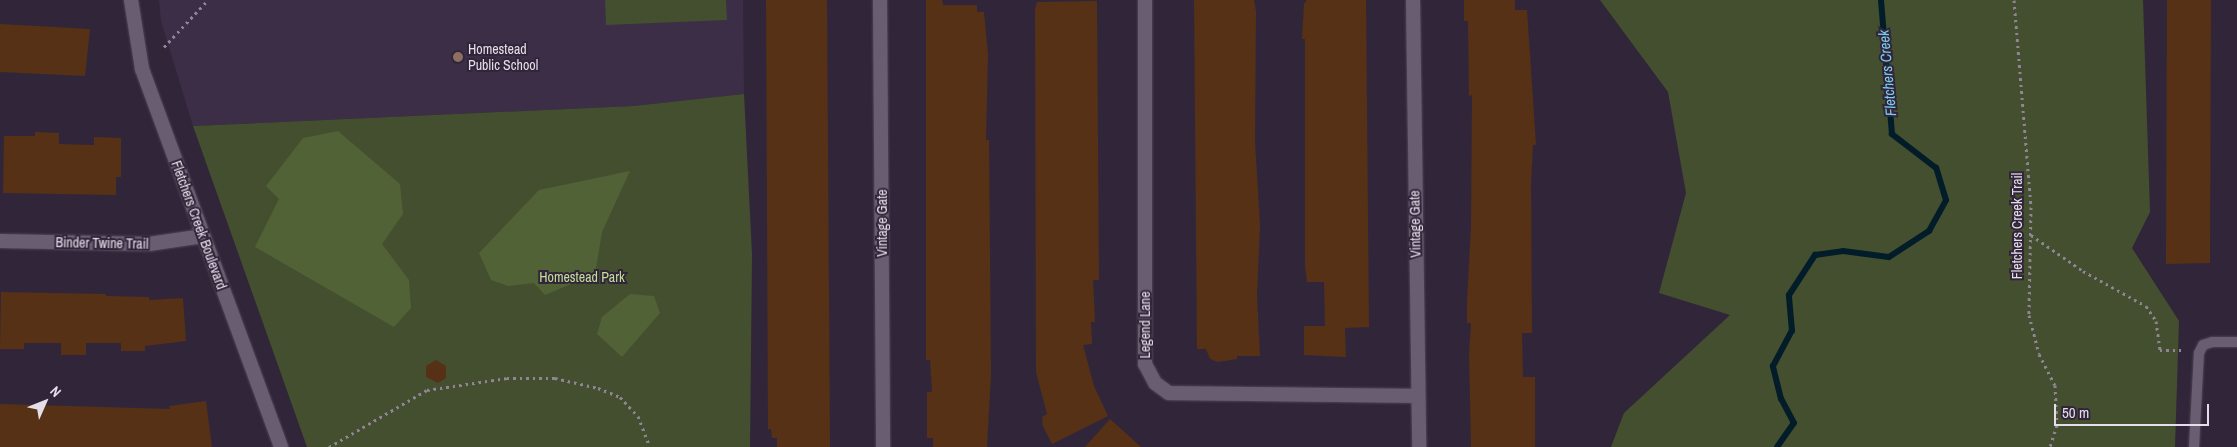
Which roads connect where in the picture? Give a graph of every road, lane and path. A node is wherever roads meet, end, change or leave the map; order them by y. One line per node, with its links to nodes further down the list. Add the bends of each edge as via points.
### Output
1 (131, 0): 9 (street, Fletchers Creek Boulevard, via 142,69)
2 (208, 0): 7 (path)
3 (880, 0): 17 (street, Vintage Gate)
4 (1145, 0): 13 (street, Legend Lane, via 1145,364 1155,384 1169,393)
5 (1413, 0): 13 (street, Vintage Gate)
6 (2014, 0): 8 (path, Fletchers Creek Trail, via 2025,107)
7 (164, 46)
8 (2031, 234): 12 (path, via 2083,271 2146,306 2156,321 2160,350); 19 (path, Fletchers Creek Trail, via 2029,315 2039,354 2055,386 2057,425)
9 (203, 236): 10 (street, Binder Twine Trail, via 149,244); 14 (street, Fletchers Creek Boulevard)
10 (0, 241)
11 (2237, 342): 20 (lane, via 2212,342 2203,345 2199,353)
12 (2181, 350)
13 (1417, 396): 18 (street, Vintage Gate)
14 (281, 447)
15 (329, 447): 16 (path, via 427,390 507,378 555,378 620,397 638,416)
16 (650, 447)
17 (883, 447)
18 (1420, 447)
19 (2050, 447)
20 (2194, 447)

